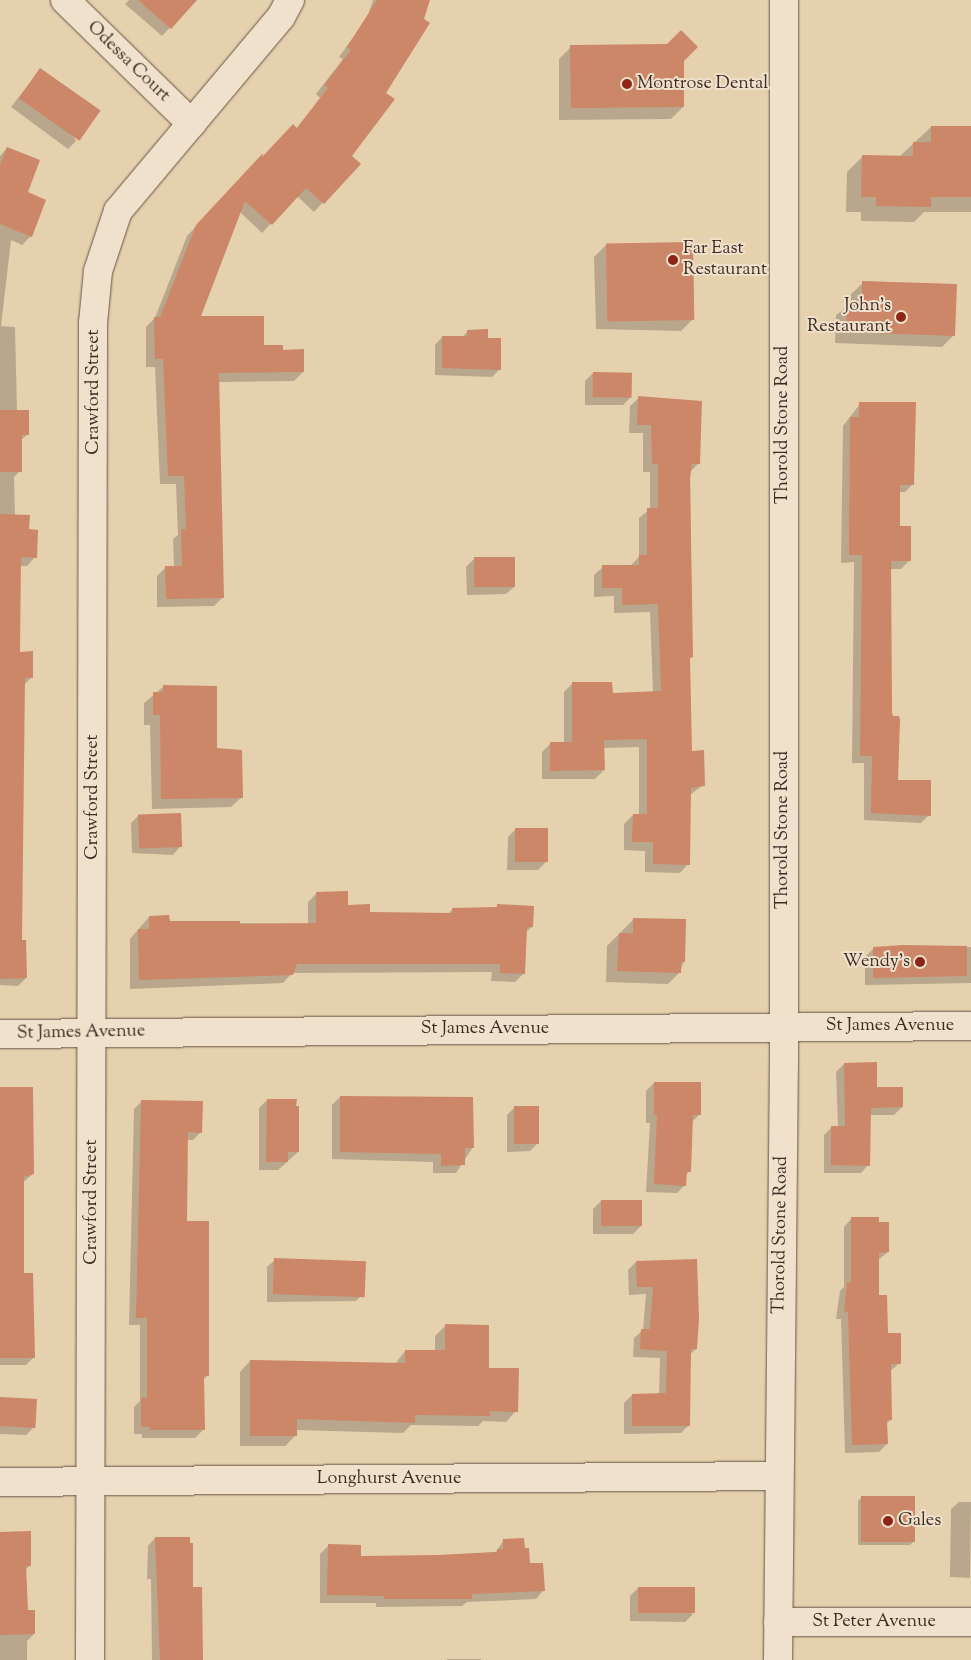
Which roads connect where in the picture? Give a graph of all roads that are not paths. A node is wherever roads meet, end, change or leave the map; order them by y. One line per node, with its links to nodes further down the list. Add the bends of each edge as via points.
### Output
1 (65, 0): 4 (street, Odessa Court)
2 (290, 0): 4 (street, Crawford Street, via 281,17)
3 (784, 0): 6 (street, Thorold Stone Road)
4 (192, 124): 7 (street, Crawford Street, via 118,211 98,271 93,323)
5 (971, 1026): 6 (street, St James Avenue)
6 (783, 1027): 7 (street, St James Avenue); 9 (street, Thorold Stone Road)
7 (93, 1033): 8 (street, St James Avenue); 10 (street, Crawford Street)
8 (0, 1034)
9 (778, 1476): 10 (street, Longhurst Avenue); 12 (street, Thorold Stone Road)
10 (90, 1481): 11 (street, Longhurst Avenue); 14 (street, Crawford Street)
11 (0, 1482)
12 (778, 1622): 13 (street, St Peter Avenue); 15 (street, Thorold Stone Road)
13 (971, 1622)
14 (90, 1660)
15 (778, 1660)

